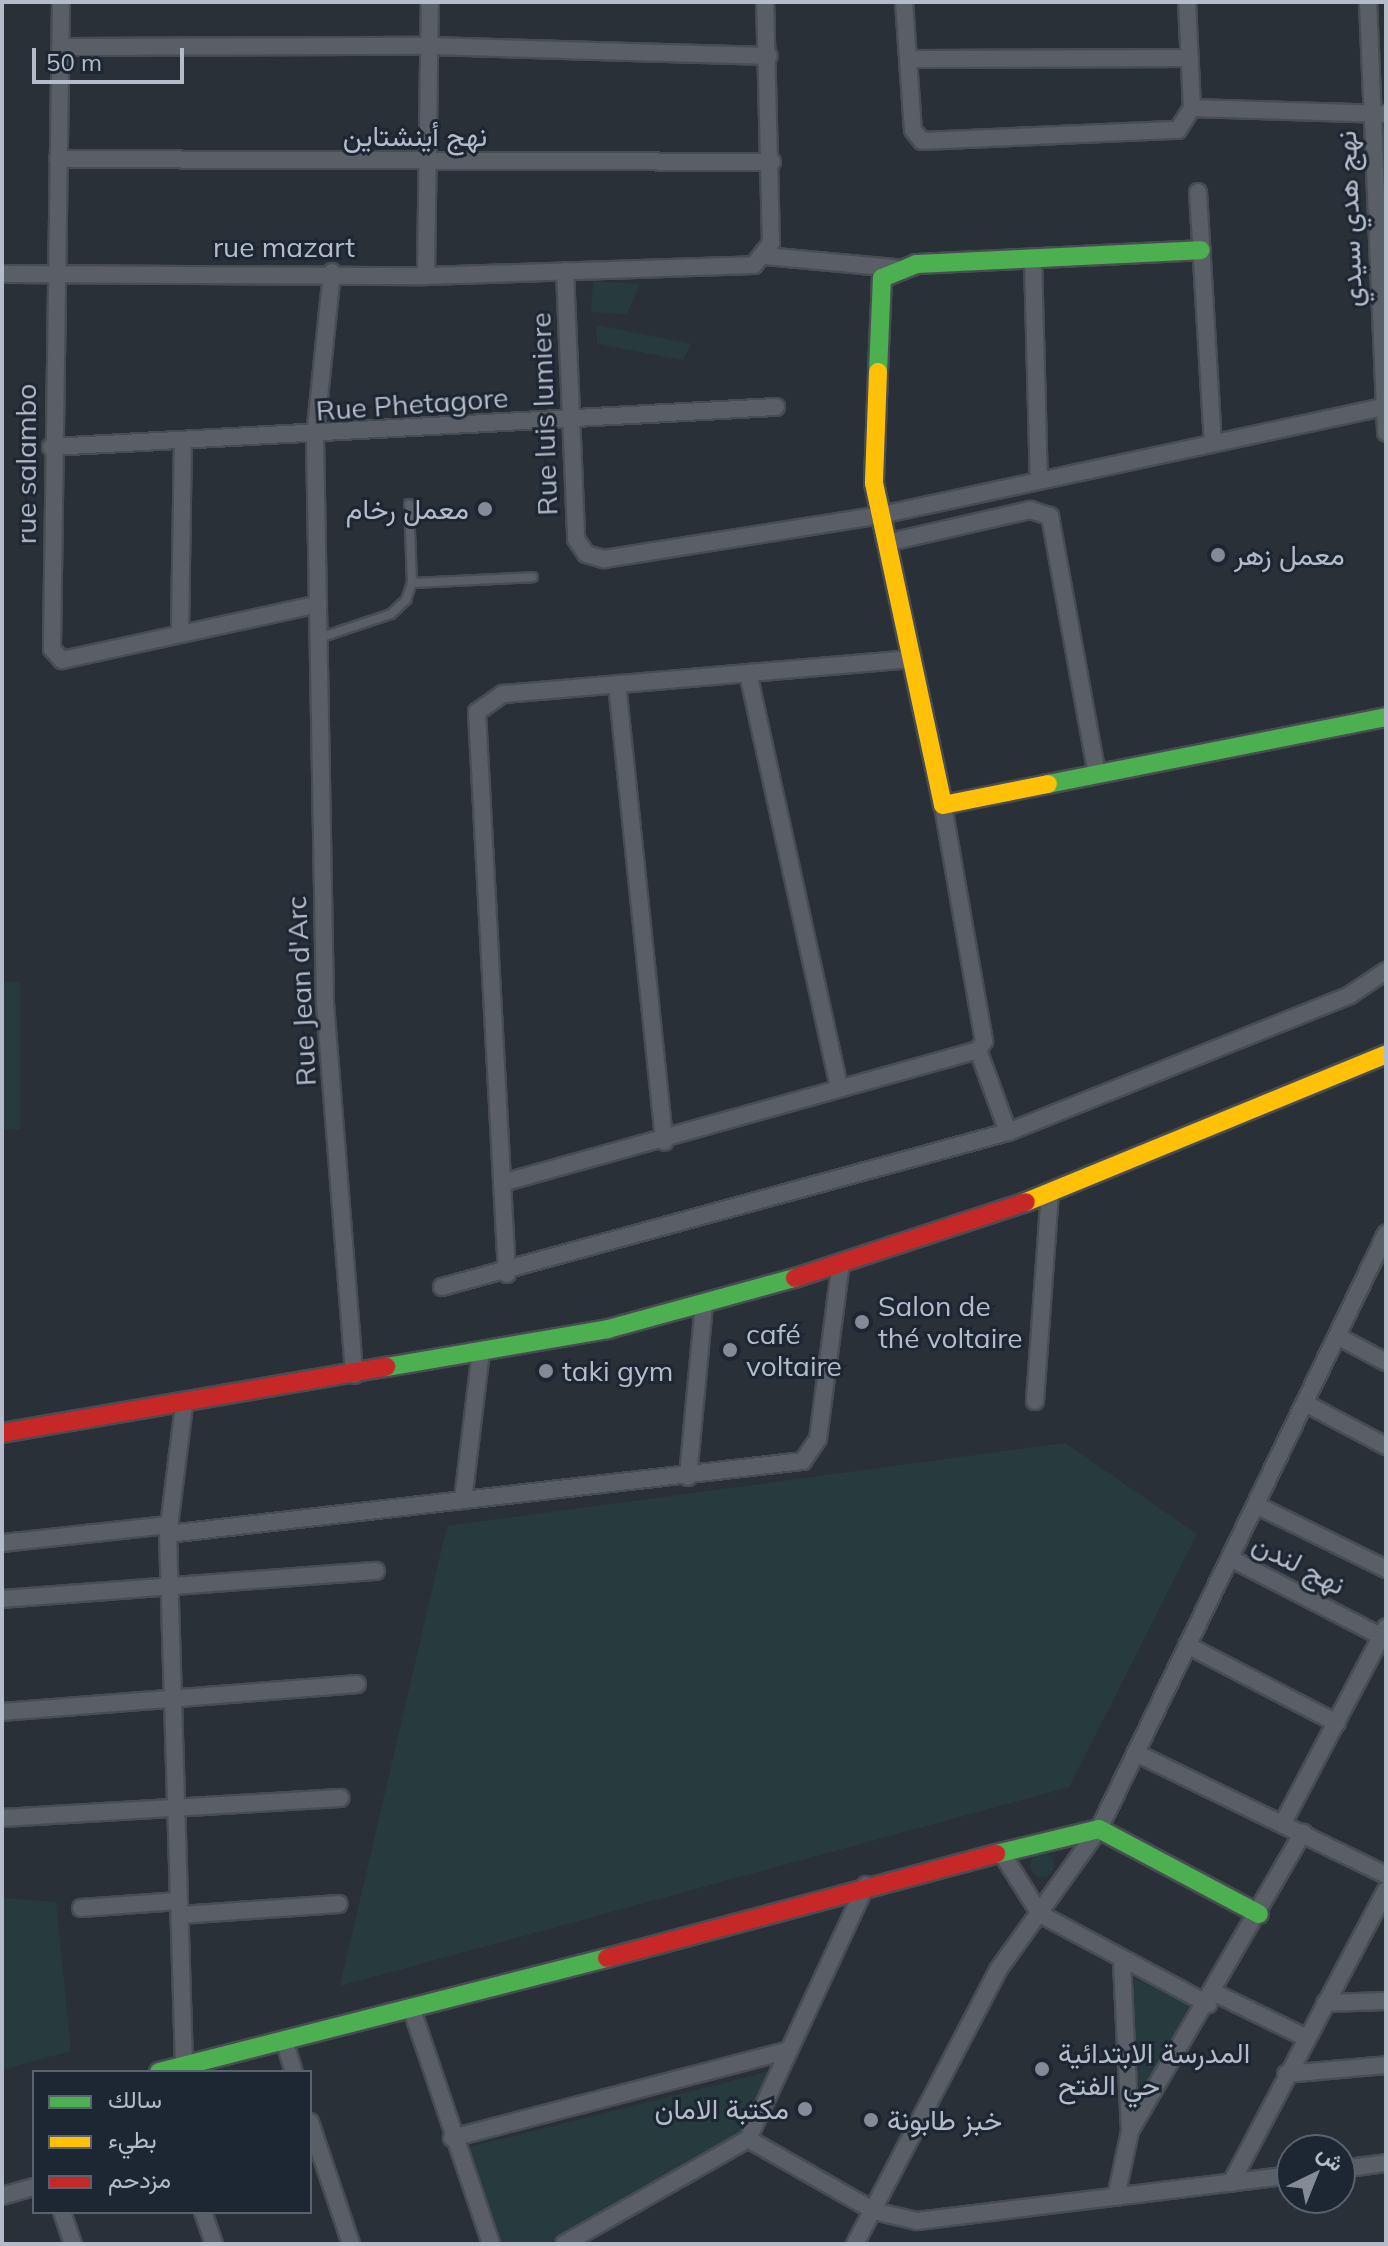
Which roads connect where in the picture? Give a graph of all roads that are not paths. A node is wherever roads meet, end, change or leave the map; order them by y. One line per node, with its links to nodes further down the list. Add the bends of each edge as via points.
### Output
1 (61, 2): 8 (street, rue salambo)
2 (430, 2): 7 (street)
3 (765, 2): 9 (street)
4 (904, 2): 11 (street)
5 (1187, 2): 10 (street)
6 (1368, 2): 13 (street, نهج هدي سيدي)
7 (430, 46): 8 (street); 9 (street); 15 (street)
8 (60, 47): 14 (street, rue salambo)
9 (769, 56): 16 (street)
10 (1190, 58): 11 (street); 12 (street)
11 (908, 59): 12 (street, via 913,130 922,141 1167,134)
12 (1192, 108): 13 (street)
13 (1378, 114): 28 (street, نهج هدي سيدي)
14 (58, 159): 15 (street, نهج أينشتاين); 24 (street, rue salambo)
15 (432, 162): 16 (street, نهج أينشتاين); 26 (street)
16 (772, 162): 19 (street)
17 (1198, 192): 18 (street)
18 (1201, 250): 20 (street); 33 (street)
19 (765, 256): 21 (street); 22 (street, rue mazart, via 754,265)
20 (1033, 258): 21 (street); 35 (street)
21 (894, 268): 37 (street, via 882,278 878,301 871,452)
22 (565, 271): 26 (street, rue mazart); 29 (street, Rue luis lumiere)
23 (332, 272): 24 (street, rue mazart); 26 (street, rue mazart); 31 (street, Rue Jean d'Arc)
24 (56, 273): 25 (street, rue mazart); 34 (street, rue salambo)
25 (2, 274)
26 (426, 276)
27 (776, 407): 29 (street, Rue Phetagore)
28 (1385, 418): 30 (street, نهج هدي سيدي); 33 (street, Rue luis lumiere)
29 (566, 419): 31 (street, Rue Phetagore); 37 (street, Rue luis lumiere, via 576,539 586,554 604,559)
30 (1386, 433)
31 (315, 437): 32 (street, Rue Phetagore); 41 (street, Rue Jean d'Arc)
32 (183, 442): 34 (street, Rue Phetagore); 42 (street)
33 (1213, 442): 35 (street, Rue luis lumiere)
34 (51, 447): 42 (street, rue salambo, via 55,655 62,660)
35 (1039, 480): 37 (street, Rue luis lumiere)
36 (409, 504): 40 (lane)
37 (881, 515): 38 (street)
38 (890, 542): 44 (street); 48 (street, via 1030,510 1050,516)
39 (533, 577): 40 (lane)
40 (412, 583): 43 (lane, via 391,614)
41 (318, 604): 42 (street, rue salambo); 43 (street, Rue Jean d'Arc)
42 (180, 629)
43 (318, 638): 66 (street, Rue Jean d'Arc, via 325,1003)
44 (913, 659): 45 (street); 49 (street)
45 (748, 673): 46 (street); 53 (street)
46 (617, 684): 55 (street); 56 (street, via 503,694 477,712)
47 (1386, 717): 48 (street)
48 (1097, 774): 49 (street)
49 (943, 805): 51 (street, via 984,1041)
50 (1386, 971): 54 (street, via 1350,995)
51 (978, 1050): 53 (street); 54 (street)
52 (1386, 1054): 57 (street)
53 (839, 1088): 55 (street)
54 (1008, 1132): 60 (street)
55 (664, 1142): 56 (street)
56 (502, 1183): 60 (street)
57 (1050, 1194): 59 (street); 67 (street)
58 (1386, 1234): 63 (street)
59 (841, 1263): 62 (street); 72 (street, via 811,1452 803,1461)
60 (507, 1274): 61 (street)
61 (442, 1287)
62 (704, 1305): 64 (street); 72 (street)
63 (1337, 1336): 65 (street); 68 (street)
64 (481, 1352): 66 (street); 73 (street)
65 (1386, 1362)
66 (354, 1375): 69 (street)
67 (1035, 1401)
68 (1305, 1403): 71 (street); 74 (street)
69 (184, 1406): 70 (street); 75 (street)
70 (2, 1433)
71 (1386, 1446)
72 (688, 1477): 73 (street)
73 (463, 1500): 75 (street)
74 (1256, 1505): 77 (street); 78 (street)
75 (169, 1530): 76 (street); 80 (street)
76 (2, 1543)
77 (1230, 1558): 82 (street, نهج لندن); 83 (street)
78 (1386, 1569)
79 (376, 1571): 80 (street)
80 (170, 1586): 81 (street); 85 (street)
81 (2, 1599)
82 (1384, 1634): 87 (street)
83 (1187, 1645): 87 (street); 88 (street)
84 (357, 1684): 85 (street)
85 (173, 1703): 86 (street); 90 (street)
86 (2, 1712)
87 (1337, 1723): 92 (street)
88 (1138, 1754): 92 (street); 93 (street)
89 (340, 1798): 90 (street)
90 (176, 1802): 91 (street); 101 (street)
91 (2, 1818)
92 (1283, 1823): 94 (street)
93 (1099, 1829): 95 (street); 102 (street); 103 (street)
94 (1303, 1833): 96 (street); 103 (street)
95 (1001, 1852): 97 (street); 102 (street)
96 (1386, 1875)
97 (866, 1885): 108 (street); 111 (street)
98 (1386, 1890): 107 (street)
99 (339, 1904): 101 (street)
100 (81, 1908): 101 (street)
101 (179, 1908): 112 (street)
102 (1040, 1914): 104 (street); 128 (street, via 998,1970)
103 (1259, 1914): 105 (street)
104 (1122, 1962): 105 (street); 118 (street)
105 (1211, 1998): 109 (street); 118 (street)
106 (1386, 2001): 107 (street)
107 (1325, 2003): 109 (street)
108 (413, 2013): 110 (street); 119 (street)
109 (1305, 2037): 116 (street)
110 (285, 2043): 112 (street); 115 (street)
111 (789, 2050): 119 (street); 120 (street)
112 (184, 2065): 114 (street)
113 (1386, 2065): 116 (street)
114 (166, 2070)
115 (293, 2070)
116 (1286, 2074): 124 (street)
117 (312, 2128): 133 (street)
118 (1130, 2131): 127 (street)
119 (452, 2138): 134 (street)
120 (748, 2139): 128 (street); 135 (street)
121 (1386, 2163): 122 (street)
122 (1356, 2167)
123 (1276, 2177): 124 (street)
124 (1231, 2183): 127 (street)
125 (32, 2188): 126 (street)
126 (2, 2196)
127 (1116, 2197): 128 (street, via 917,2221)
128 (874, 2211): 136 (street)
129 (63, 2214): 131 (street)
130 (204, 2214): 132 (street)
131 (73, 2244)
132 (214, 2244)
133 (351, 2244)
134 (491, 2244)
135 (564, 2244)
136 (855, 2244)

